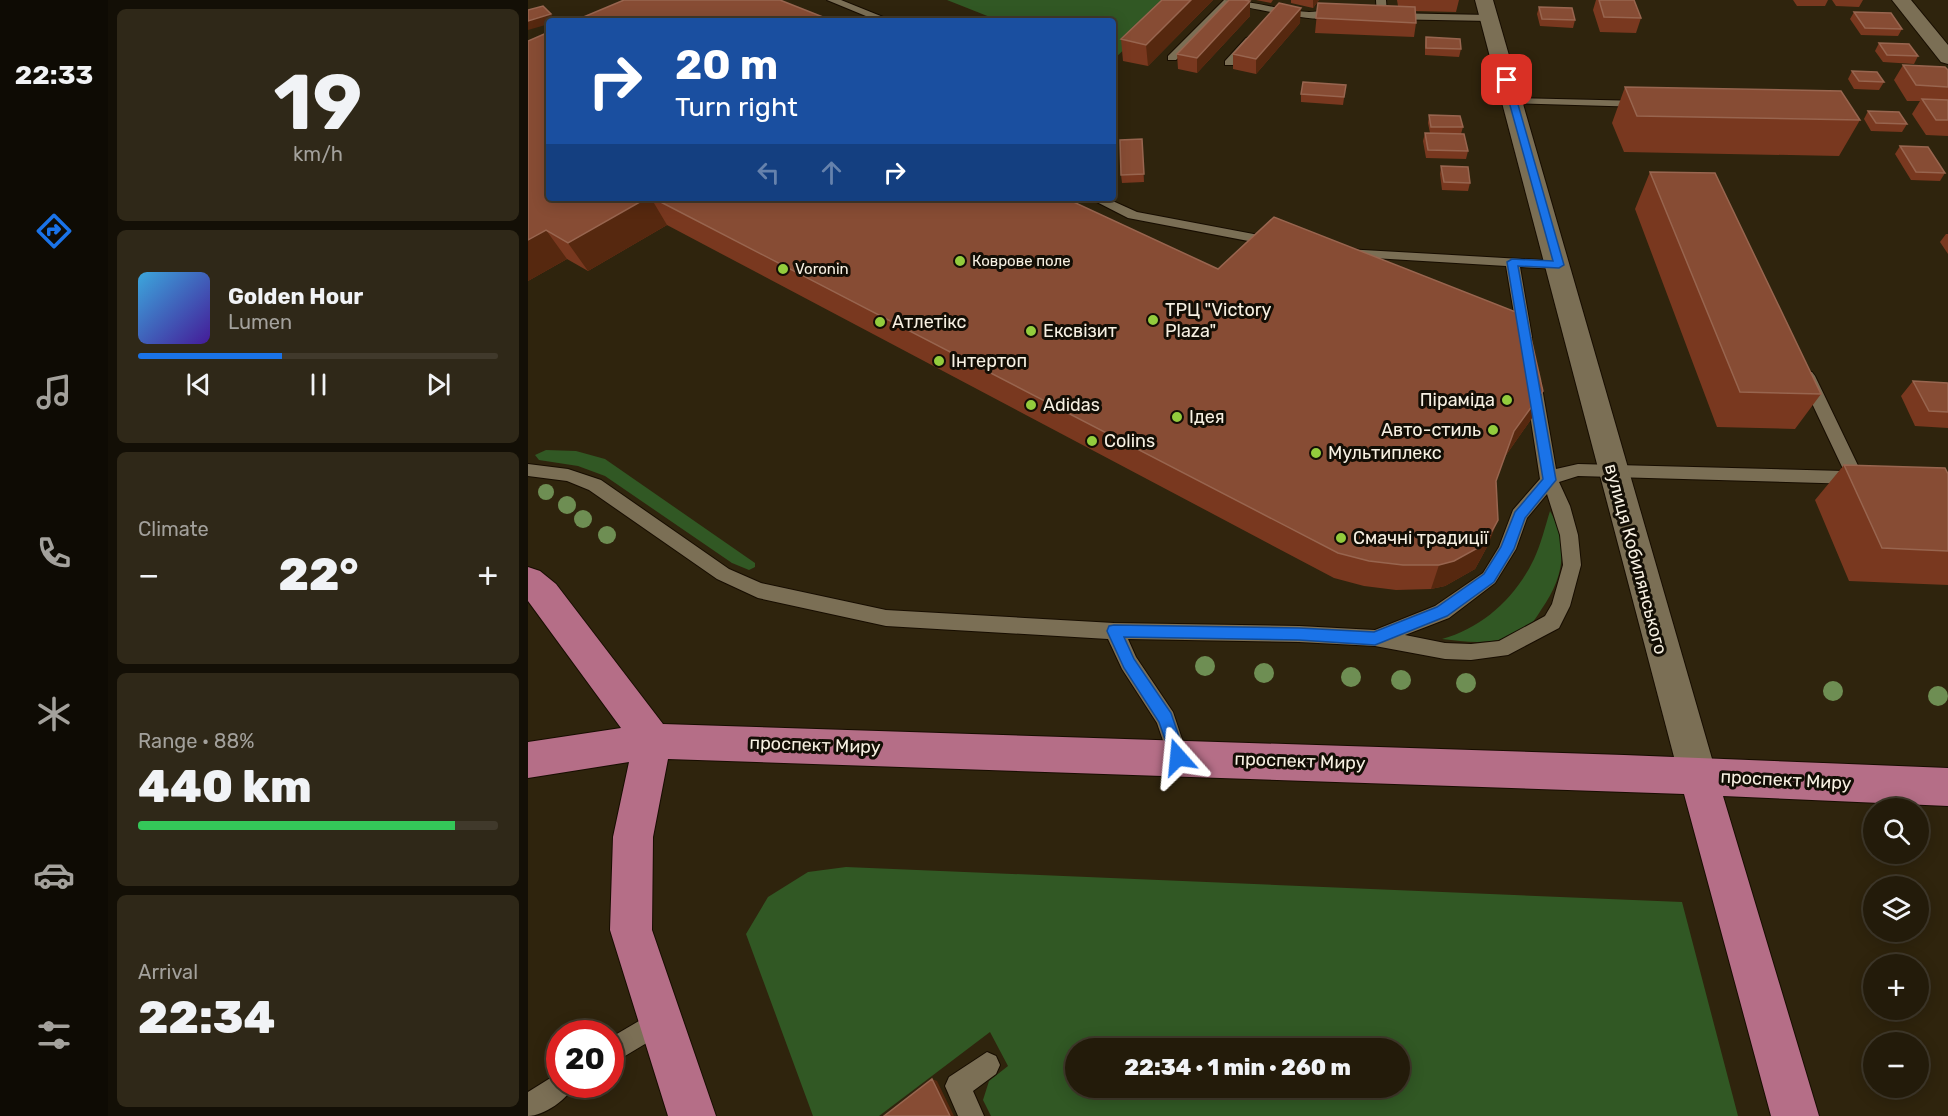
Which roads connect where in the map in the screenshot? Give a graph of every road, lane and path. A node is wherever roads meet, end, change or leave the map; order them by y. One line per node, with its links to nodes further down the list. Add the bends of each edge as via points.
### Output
1 (832, 0): 9 (lane)
2 (1229, 0): 7 (lane); 12 (lane)
3 (1285, 0): 7 (lane)
4 (1381, 0): 6 (lane, via 1376,16)
5 (1901, 0): 13 (main road)
6 (1487, 9): 15 (main road, вулиця Кобилянського)
7 (1277, 10): 8 (lane); 10 (lane)
8 (1349, 15)
9 (880, 18)
10 (1269, 19)
11 (1261, 28): 14 (lane)
12 (1172, 58)
13 (1948, 58)
14 (1229, 63)
15 (1513, 100): 16 (lane); 21 (main road, вулиця Кобилянського)
16 (1656, 104)
17 (1102, 201): 18 (lane, via 1133,214)
18 (1284, 243)
19 (1336, 251): 20 (lane)
20 (1512, 262): 21 (lane); 25 (lane)
21 (1559, 265): 24 (main road, вулиця Кобилянського)
22 (1800, 360): 24 (lane, via 1862,478)
23 (528, 470): 27 (lane, via 583,479 723,574 758,590 886,618)
24 (1612, 472): 25 (lane, via 1578,470); 32 (main road, вулиця Кобилянського)
25 (1550, 480): 28 (lane, via 1520,515 1507,549 1489,578 1442,612); 28 (lane, via 1566,525 1572,565 1561,606 1552,622 1501,649 1471,652)
26 (528, 580): 29 (main road, via 544,594)
27 (1114, 631): 28 (lane); 30 (lane, via 1129,663 1166,718)
28 (1375, 638)
29 (653, 741): 30 (main road, проспект Миру); 31 (main road, проспект Миру); 34 (main road, via 633,837 631,930)
30 (1178, 757): 32 (main road, проспект Миру)
31 (528, 760)
32 (1698, 776): 33 (main road, проспект Миру); 41 (main road, вулиця Кобилянського)
33 (1948, 787)
34 (661, 1020): 35 (lane); 39 (main road)
35 (624, 1044)
36 (987, 1065): 40 (lane, via 958,1086)
37 (546, 1095): 38 (lane)
38 (528, 1107)
39 (692, 1116)
40 (971, 1116)
41 (1795, 1116)

